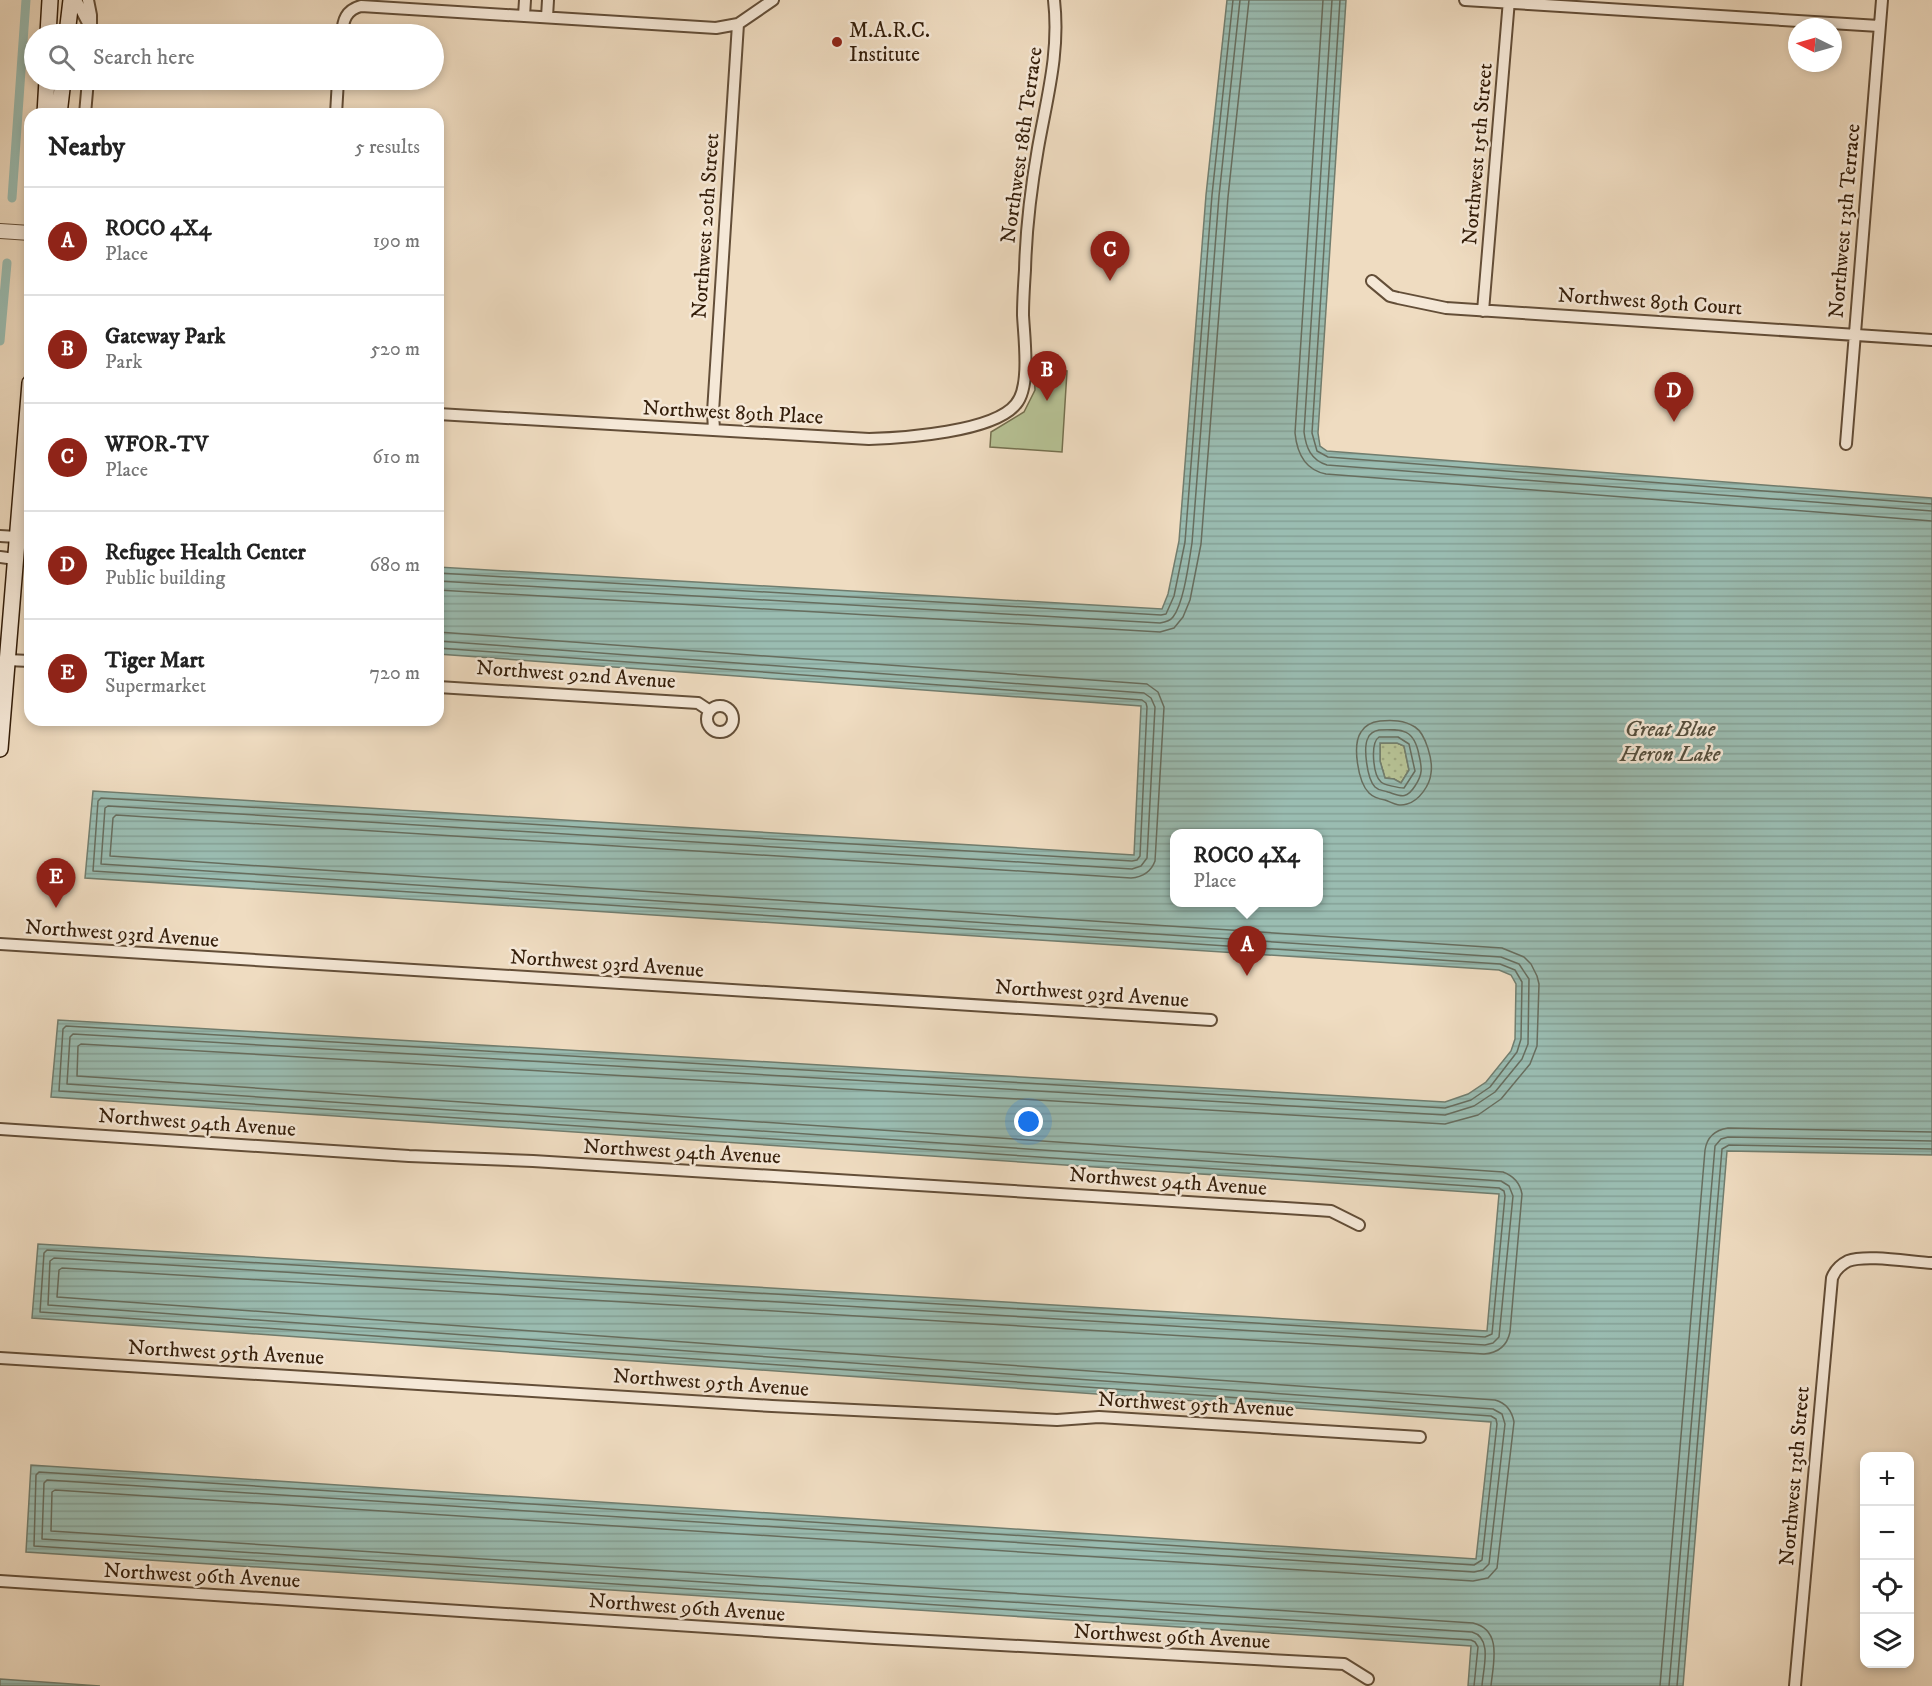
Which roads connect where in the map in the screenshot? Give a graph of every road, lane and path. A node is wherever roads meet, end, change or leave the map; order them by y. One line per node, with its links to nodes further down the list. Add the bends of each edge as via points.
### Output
1 (50, 0): 13 (main road)
2 (74, 0): 14 (main road); 15 (street)
3 (88, 0): 16 (street)
4 (525, 0): 11 (street)
5 (548, 0): 12 (street)
6 (773, 0): 18 (street)
7 (1054, 0): 34 (street, Northwest 18th Terrace, via 1054,68 1033,177 1026,238 1024,376)
8 (1465, 0): 10 (street)
9 (1882, 0): 19 (street, Northwest 13th Terrace)
10 (1509, 2): 19 (street); 31 (street, Northwest 15th Street)
11 (524, 16): 12 (street); 17 (street, via 361,6 351,10)
12 (547, 17): 18 (street, via 716,28)
13 (49, 24)
14 (70, 24)
15 (87, 24)
16 (91, 24)
17 (343, 24)
18 (738, 24): 36 (street, Northwest 20th Street)
19 (1879, 26): 32 (street, Northwest 13th Terrace)
20 (46, 90): 24 (main road)
21 (62, 90): 25 (main road)
22 (87, 90): 26 (street)
23 (337, 90): 27 (street)
24 (45, 108)
25 (60, 108)
26 (86, 108)
27 (336, 108)
28 (0, 231): 29 (street)
29 (24, 233)
30 (1371, 281): 31 (street, Northwest 89th Court, via 1390,296)
31 (1483, 312): 32 (street, Northwest 89th Court)
32 (1855, 335): 33 (street, Northwest 89th Court); 37 (street, Northwest 13th Terrace)
33 (1932, 340)
34 (1018, 402): 36 (street, Northwest 89th Place, via 1009,411 985,422 898,438)
35 (444, 414): 36 (street, Northwest 89th Place)
36 (714, 430)
37 (1846, 444)
38 (24, 457): 40 (main road)
39 (0, 536): 40 (street)
40 (17, 537): 41 (main road)
41 (8, 558): 42 (main road)
42 (7, 660): 43 (street); 46 (main road)
43 (24, 661)
44 (444, 687): 45 (street, Northwest 92nd Avenue, via 698,703)
45 (710, 711)
46 (1, 724): 47 (main road)
47 (0, 749)
48 (0, 944): 49 (street, Northwest 93rd Avenue)
49 (1211, 1020)
50 (0, 1129): 51 (street, Northwest 94th Avenue, via 1317,1210 1330,1211)
51 (1359, 1225)
52 (1932, 1263): 57 (street, Northwest 13th Street, via 1859,1259 1835,1271)
53 (0, 1358): 54 (street, Northwest 95th Avenue, via 772,1406 1057,1420 1099,1417)
54 (1420, 1437)
55 (0, 1581): 56 (street, Northwest 96th Avenue, via 1344,1664)
56 (1368, 1679)
57 (1795, 1686)

